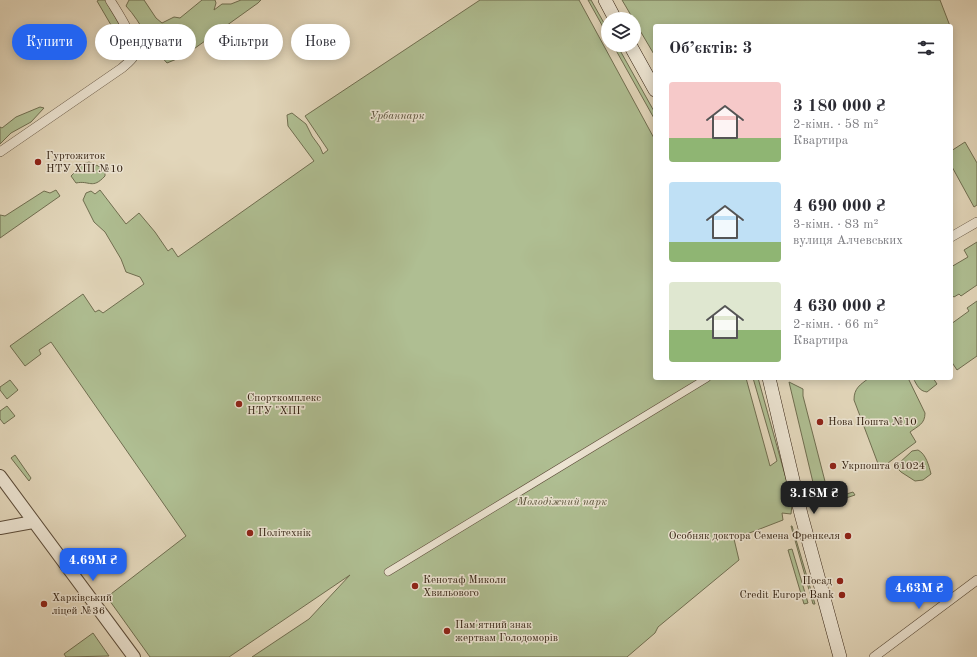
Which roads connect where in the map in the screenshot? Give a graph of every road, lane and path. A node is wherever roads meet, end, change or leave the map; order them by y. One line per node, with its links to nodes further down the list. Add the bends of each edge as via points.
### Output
1 (110, 0): 6 (street, via 127,30 133,46 133,56 122,68)
2 (604, 0): 3 (main road)
3 (611, 12)
4 (634, 52): 5 (main road)
5 (653, 86)
6 (0, 152)
7 (977, 222): 8 (street)
8 (953, 236)
9 (704, 380): 14 (street)
10 (769, 380): 17 (main road, via 801,514)
11 (0, 476): 12 (street)
12 (33, 522): 13 (street); 16 (street)
13 (0, 528)
14 (388, 572)
15 (977, 580): 18 (street)
16 (134, 657)
17 (840, 657)
18 (874, 657)

